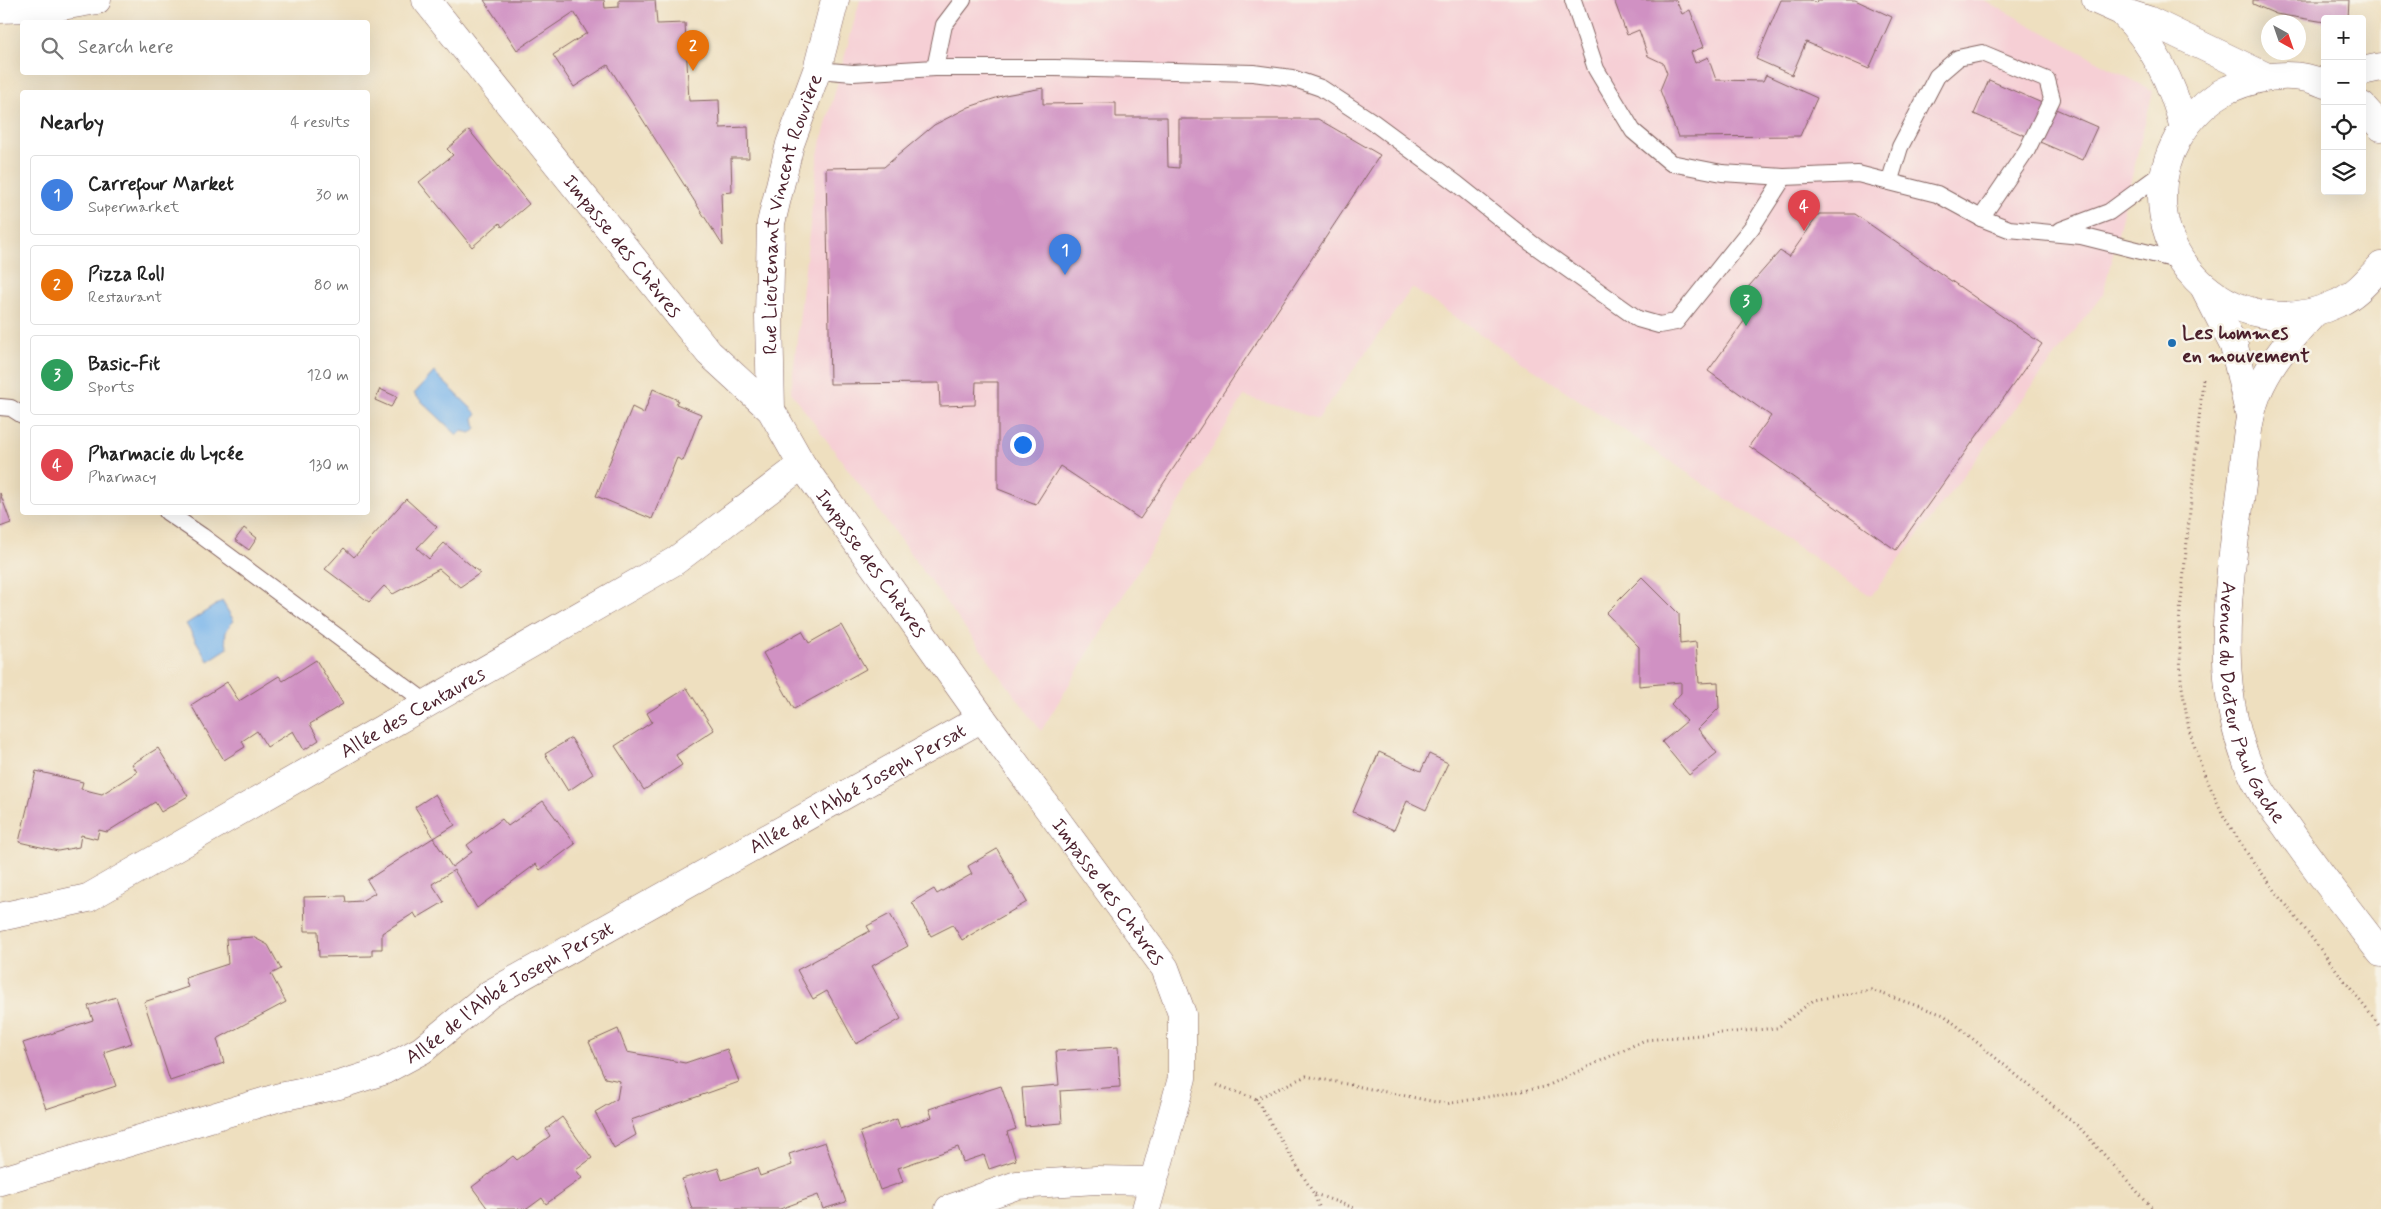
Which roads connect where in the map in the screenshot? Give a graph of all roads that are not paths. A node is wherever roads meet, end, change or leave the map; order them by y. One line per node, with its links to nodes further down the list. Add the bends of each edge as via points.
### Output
1 (97, 0): 7 (street)
2 (426, 0): 29 (street, Impasse des Chèvres, via 709,353)
3 (963, 0): 10 (lane, via 944,25)
4 (1573, 0): 19 (lane, via 1596,69 1633,131 1671,163 1722,173)
5 (2096, 0): 8 (street)
6 (829, 7): 11 (street, Rue Lieutenant Vincent Rouvière)
7 (0, 9)
8 (2123, 12): 13 (street, via 2148,20); 17 (street, via 2140,30 2160,63)
9 (2381, 67): 12 (street)
10 (935, 68): 11 (lane, via 853,73); 19 (lane, via 1253,73 1307,83 1321,88 1373,122 1531,244 1638,319 1659,325 1676,322 1752,227)
11 (817, 70): 29 (street, Rue Lieutenant Vincent Rouvière, via 790,144 771,222)
12 (2366, 70)
13 (2267, 77): 14 (street, via 2291,76); 17 (street, via 2220,93)
14 (2321, 81)
15 (2366, 110): 16 (street)
16 (2381, 126)
17 (2184, 128): 18 (street, via 2172,148)
18 (2165, 171): 22 (lane, via 2109,212); 23 (street, via 2162,202 2168,233)
19 (1784, 177): 20 (lane, via 1858,174)
20 (1890, 180): 21 (lane, via 1937,194); 21 (lane, via 1900,148 1937,76 1958,58 1982,53 2047,80 2052,100 2027,150)
21 (1982, 218): 22 (lane, via 2009,229)
22 (2051, 233): 23 (lane, via 2081,236)
23 (2181, 261): 26 (street)
24 (2381, 266): 25 (street)
25 (2372, 286): 27 (street)
26 (2204, 287): 27 (street, via 2228,304 2256,314); 31 (street, Avenue du Docteur Paul Gache, via 2234,346)
27 (2314, 313): 31 (street, Avenue du Docteur Paul Gache, via 2287,343 2260,386)
28 (0, 406): 30 (lane)
29 (771, 410): 32 (street, Impasse des Chèvres)
30 (20, 415)
31 (2250, 419): 37 (street, Avenue du Docteur Paul Gache, via 2228,587 2226,637 2239,739 2260,788 2300,847)
32 (802, 465): 34 (street, Allée des Centaures, via 675,561); 35 (street, Impasse des Chèvres)
33 (171, 515): 34 (lane)
34 (427, 703): 36 (street, Allée des Centaures, via 88,898)
35 (982, 718): 38 (street, Allée de l'Abbé Joseph Persat, via 490,994 422,1050 383,1071 339,1085 280,1096); 39 (street, Impasse des Chèvres, via 1165,968 1182,1014 1182,1078)
36 (0, 917)
37 (2381, 953)
38 (0, 1181)
39 (1153, 1181): 40 (street, via 1096,1180 1017,1185); 41 (street, Impasse des Chèvres)
40 (948, 1209)
41 (1146, 1209)

